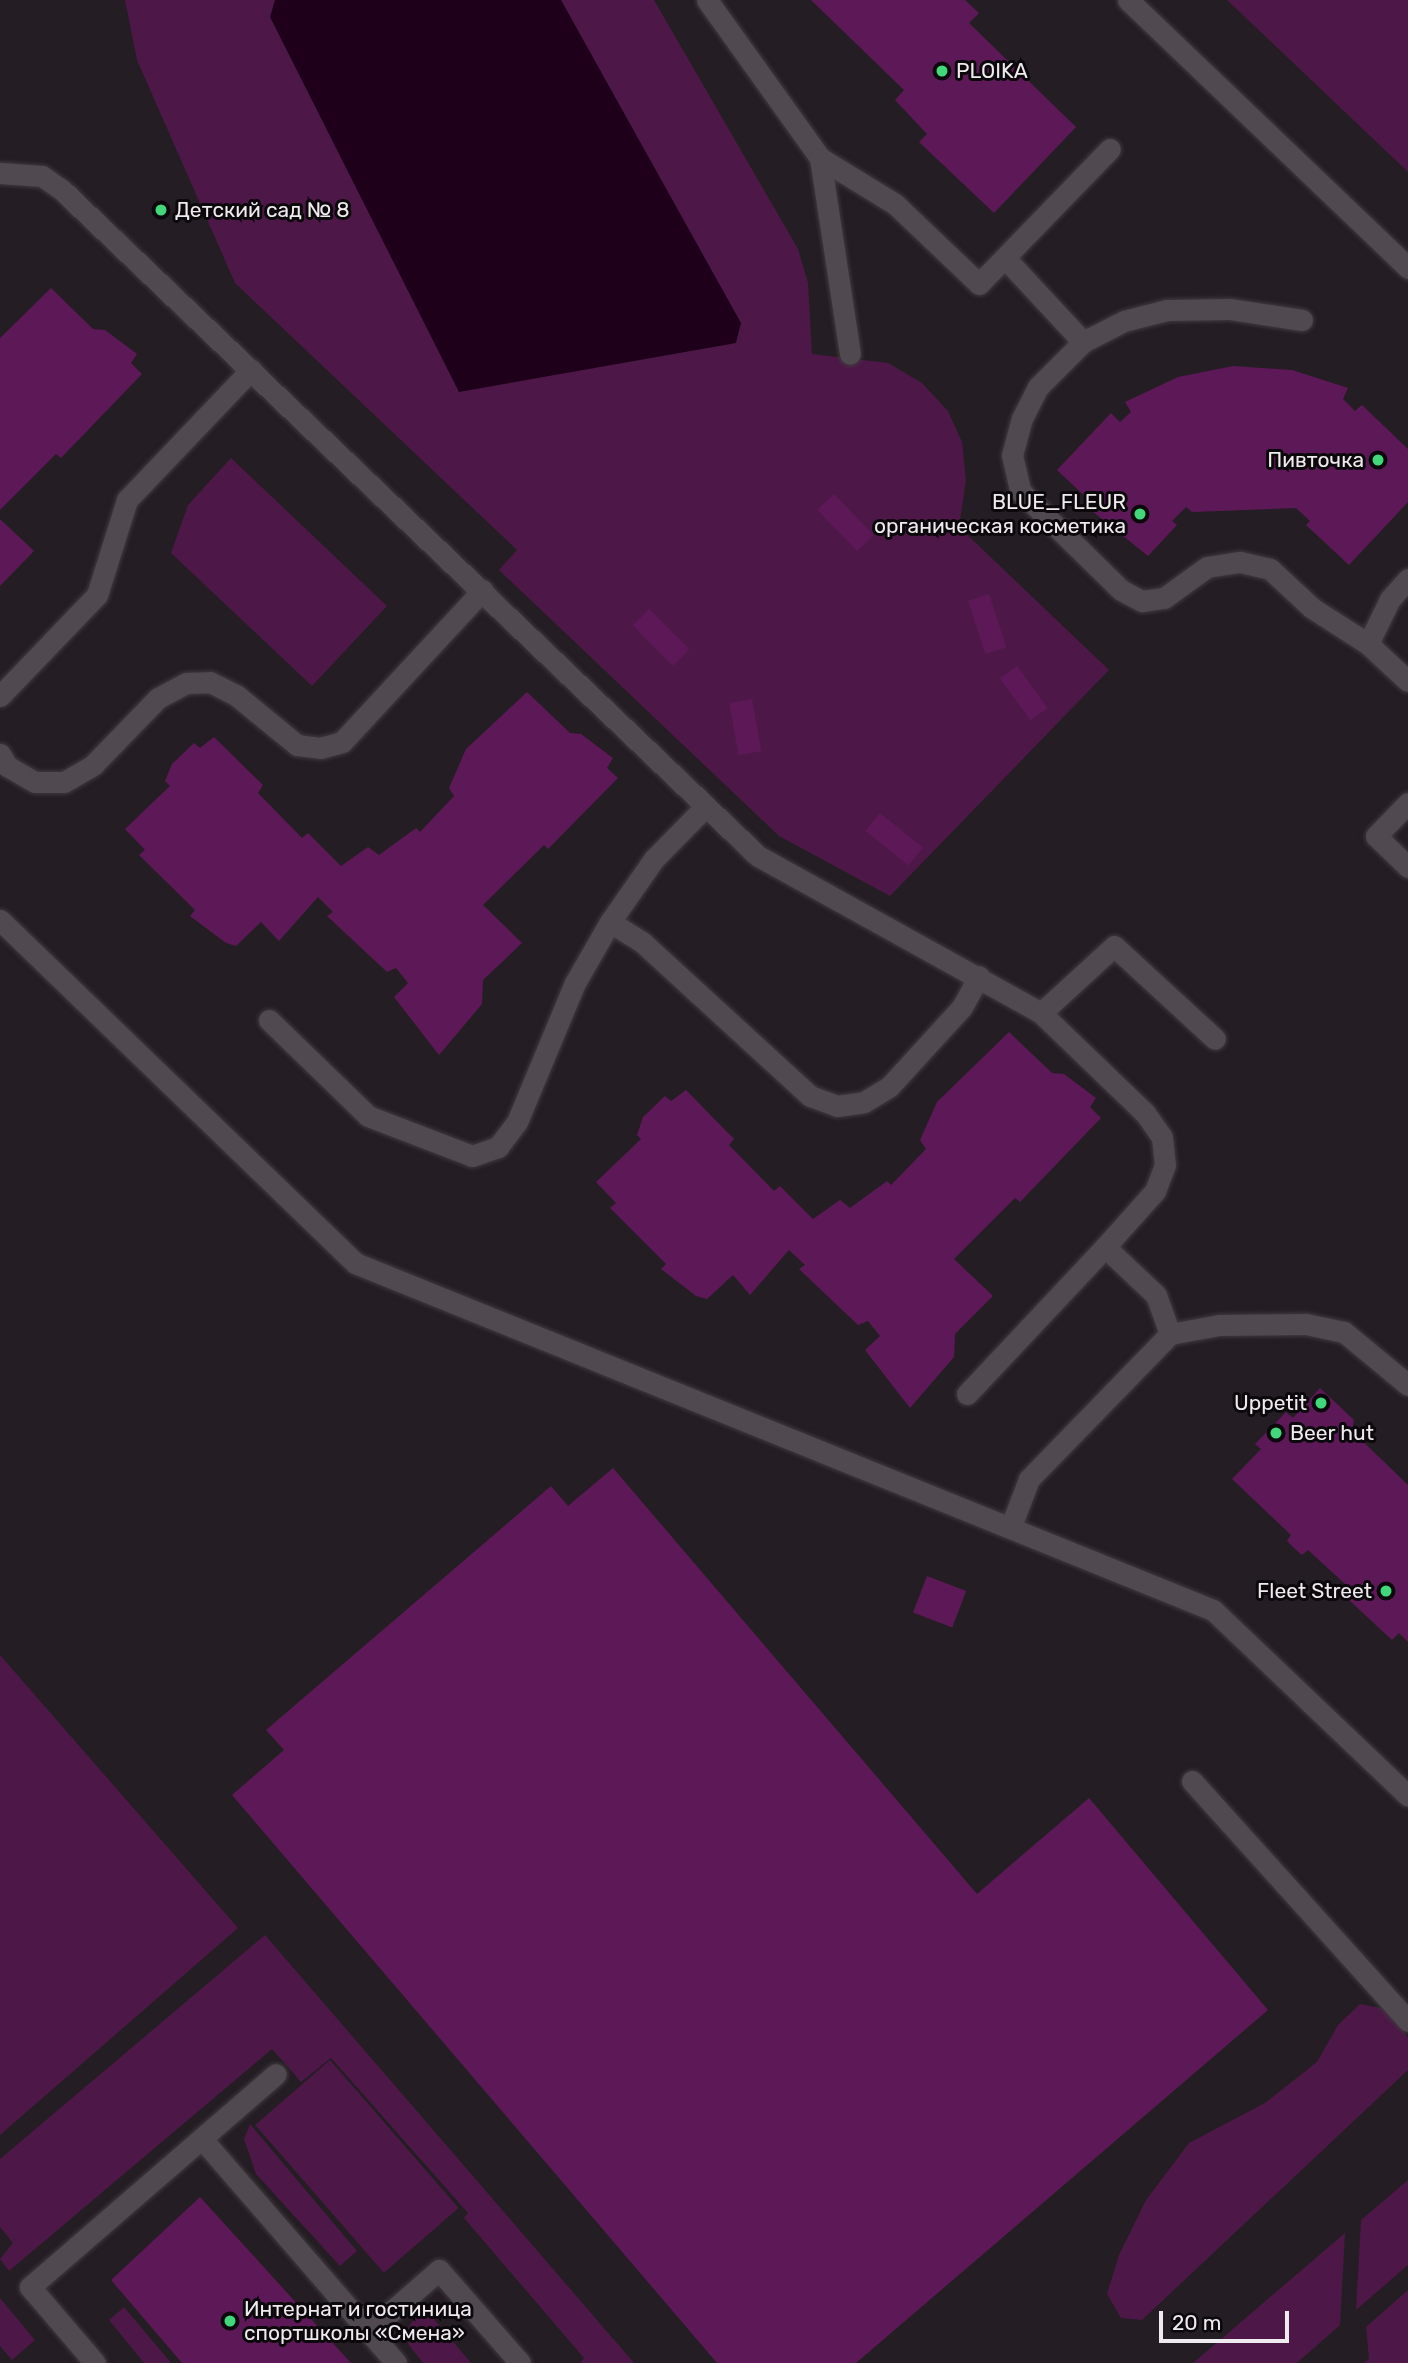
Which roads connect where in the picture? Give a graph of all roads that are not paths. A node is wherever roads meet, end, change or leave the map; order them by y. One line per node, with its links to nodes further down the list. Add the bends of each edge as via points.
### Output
1 (706, 0): 4 (lane)
2 (1128, 0): 7 (lane)
3 (1110, 149): 6 (lane)
4 (820, 158): 6 (lane, via 895,204 979,284); 10 (lane)
5 (0, 173): 11 (lane, via 43,176 62,190)
6 (1004, 258): 9 (lane)
7 (1408, 268)
8 (1301, 320): 9 (lane, via 1229,309 1167,310 1124,321)
9 (1083, 341): 14 (lane, via 1038,387 1022,418 1012,455 1020,491 1121,590 1142,601 1164,598 1207,567 1240,562 1270,569 1312,608)
10 (850, 354)
11 (251, 370): 13 (lane); 16 (lane, via 127,500 97,595)
12 (1408, 579): 14 (lane, via 1390,599)
13 (483, 590): 17 (lane, via 342,742 320,748 297,746 236,695 210,682 186,684 158,698 93,765 64,782 35,782 6,766); 19 (lane)
14 (1368, 644): 15 (lane)
15 (1408, 681)
16 (0, 696)
17 (0, 754)
18 (1408, 803): 20 (lane, via 1376,836)
19 (705, 807): 22 (lane, via 654,859); 23 (lane, via 758,856)
20 (1408, 867)
21 (0, 920): 31 (lane, via 355,1263)
22 (610, 922): 23 (lane, via 642,942 810,1096 837,1106 864,1102 889,1087 962,1007); 25 (lane, via 575,983 517,1122 498,1147 472,1156 368,1116)
23 (978, 976): 24 (lane)
24 (1041, 1013): 26 (lane, via 1114,946); 27 (lane, via 1146,1113 1163,1137 1165,1165 1155,1191)
25 (268, 1020)
26 (1215, 1039)
27 (1105, 1247): 28 (lane, via 1156,1295); 30 (lane)
28 (1170, 1334): 29 (lane, via 1219,1325 1306,1324 1331,1329 1344,1332 1375,1354); 31 (lane, via 1029,1479)
29 (1408, 1385)
30 (967, 1394)
31 (1011, 1526): 33 (lane, via 1213,1610)
32 (1192, 1781): 34 (lane)
33 (1408, 1796)
34 (1408, 2021)
35 (276, 2074): 36 (lane)
36 (202, 2139): 37 (lane); 38 (lane, via 30,2287)
37 (369, 2332): 39 (lane); 40 (lane, via 439,2270)
38 (95, 2363)
39 (396, 2363)
40 (520, 2363)

